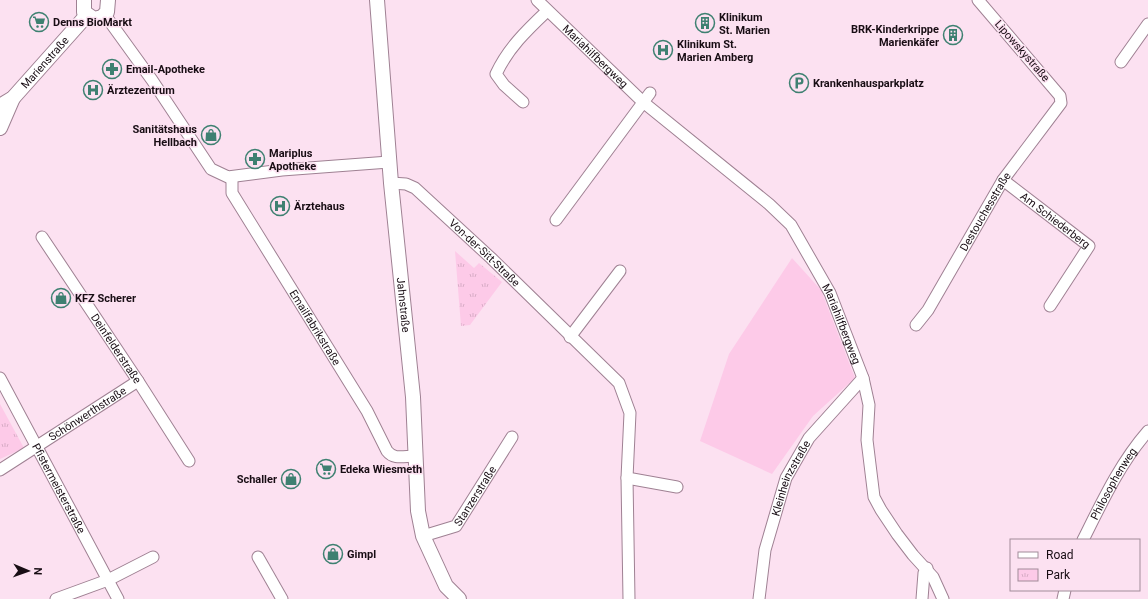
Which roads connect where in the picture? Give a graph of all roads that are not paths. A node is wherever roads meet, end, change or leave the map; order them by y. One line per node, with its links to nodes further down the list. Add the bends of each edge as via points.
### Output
1 (84, 0): 7 (street, via 83,7)
2 (108, 0): 8 (street, via 109,8)
3 (377, 0): 17 (street, Jahnstraße)
4 (537, 0): 6 (street, Mariahilfbergweg)
5 (978, 0): 14 (street, Lipowskystraße, via 1060,96)
6 (547, 11): 12 (street, Mariahilfbergweg); 13 (street, via 504,57 496,74)
7 (87, 15): 8 (street, via 94,18); 11 (street, Marienstraße)
8 (105, 15): 18 (street, via 211,169)
9 (1148, 24): 10 (street)
10 (1121, 62)
11 (13, 98): 15 (street, Marienstraße); 16 (street)
12 (646, 98): 21 (street); 28 (street, Mariahilfbergweg, via 791,225 830,293)
13 (523, 102)
14 (1061, 103): 19 (street, Destouchesstraße)
15 (0, 106)
16 (0, 128)
17 (389, 162): 18 (street, via 282,170); 20 (street, Jahnstraße)
18 (232, 177): 33 (street, Emailfabrikstraße, via 232,193 367,411 390,456)
19 (1003, 180): 24 (street, Am Schiederberg, via 1089,246); 25 (street, Destouchesstraße, via 928,310)
20 (391, 182): 26 (street, Von-der-Sitt-Straße, via 415,188 491,258); 33 (street, Jahnstraße, via 413,397)
21 (556, 220)
22 (42, 237): 29 (street, Deinfelderstraße)
23 (620, 271): 26 (street)
24 (1050, 306)
25 (916, 325)
26 (570, 337): 36 (street, Von-der-Sitt-Straße, via 619,383 630,412)
27 (0, 378): 32 (street, Pfistermeisterstraße)
28 (862, 378): 42 (street, Mariahilfbergweg, via 869,405 867,440 874,497 897,534); 49 (street, Kleinheinzstraße, via 809,438 786,478 765,550)
29 (138, 381): 32 (street, Schönwerthstraße); 34 (street, Deinfelderstraße)
30 (1148, 431): 39 (street, Philosophenweg, via 1134,446 1110,486)
31 (512, 437): 38 (street, Stanzerstraße, via 456,526)
32 (37, 446): 35 (street, Schönwerthstraße); 43 (street, Pfistermeisterstraße)
33 (415, 456): 38 (street, Jahnstraße, via 418,511)
34 (189, 462)
35 (0, 470)
36 (627, 478): 37 (street); 48 (street, Von-der-Sitt-Straße)
37 (677, 487)
38 (423, 536): 47 (street, Jahnstraße, via 446,586)
39 (1084, 539)
40 (153, 557): 43 (street)
41 (258, 557): 46 (street)
42 (926, 568): 50 (street); 51 (street, Mariahilfbergweg, via 933,576)
43 (108, 580): 44 (street); 45 (street, Pfistermeisterstraße)
44 (56, 599)
45 (118, 599)
46 (282, 599)
47 (459, 599)
48 (629, 599)
49 (759, 599)
50 (922, 599)
51 (943, 599)

